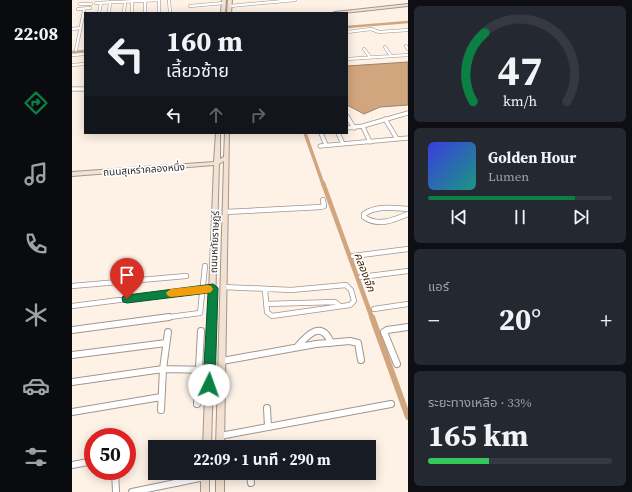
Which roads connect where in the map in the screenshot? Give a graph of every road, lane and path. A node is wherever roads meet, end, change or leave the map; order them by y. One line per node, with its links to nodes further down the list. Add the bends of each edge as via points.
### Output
1 (80, 0): 14 (street)
2 (159, 0): 7 (street); 26 (street)
3 (168, 0): 27 (street)
4 (230, 0): 18 (main road)
5 (296, 0): 18 (street)
6 (120, 1): 9 (street); 10 (street)
7 (145, 1): 11 (street); 25 (street)
8 (103, 2): 9 (street); 13 (street); 21 (street)
9 (110, 2): 22 (street)
10 (125, 2): 11 (street); 23 (street)
11 (132, 2): 24 (street)
12 (224, 2): 17 (street); 28 (main road)
13 (96, 3)
14 (80, 4): 15 (street); 19 (street, via 78,10)
15 (91, 4)
16 (408, 5): 30 (main road)
17 (190, 6)
18 (230, 6): 29 (main road)
19 (90, 8)
20 (84, 11): 32 (street)
21 (100, 12)
22 (109, 12)
23 (124, 12)
24 (132, 12)
25 (145, 12)
26 (159, 12)
27 (170, 12)
28 (223, 12)
29 (229, 12)
30 (344, 12)
31 (72, 28): 32 (street)
32 (80, 28): 37 (street)
33 (408, 30): 34 (street, via 379,32 371,29)
34 (348, 32)
35 (385, 47): 41 (street)
36 (364, 49): 42 (street)
37 (76, 50)
38 (84, 54): 39 (street)
39 (72, 55)
40 (408, 55): 41 (street)
41 (391, 56): 42 (street)
42 (370, 57): 43 (street)
43 (348, 58)
44 (84, 64): 45 (street)
45 (72, 65)
46 (84, 88): 47 (street)
47 (72, 89)
48 (408, 113): 50 (street)
49 (348, 118): 53 (street)
50 (385, 119): 51 (street); 59 (street)
51 (363, 127): 53 (street); 60 (street)
52 (348, 128): 53 (street)
53 (354, 128)
54 (218, 134): 65 (main road, ถนนหทัยราษฎร์)
55 (227, 134): 64 (main road, ถนนหทัยราษฎร์)
56 (321, 134): 62 (street)
57 (338, 134): 61 (street)
58 (408, 138): 59 (street)
59 (397, 140): 60 (street)
60 (370, 142): 61 (street)
61 (343, 144): 62 (street)
62 (326, 145): 63 (street)
63 (320, 146)
64 (226, 157): 65 (main road); 66 (main road, ถนนหทัยราษฎร์)
65 (216, 163): 66 (main road); 67 (main road, ถนนสุเหร่าคลองหนึ่ง); 80 (main road, ถนนหทัยราษฎร์)
66 (226, 169): 70 (main road, ถนนหทัยราษฎร์)
67 (72, 174)
68 (323, 200): 70 (street, via 324,206 321,207)
69 (408, 209): 71 (street, via 370,210 364,217 370,221 382,222)
70 (225, 212): 81 (main road, ถนนหทัยราษฎร์)
71 (408, 214)
72 (408, 249): 73 (street)
73 (353, 256)
74 (205, 266): 82 (street)
75 (408, 271): 77 (street)
76 (186, 276): 78 (street)
77 (360, 277)
78 (127, 281): 79 (street); 84 (street)
79 (72, 286)
80 (213, 288): 82 (street); 103 (main road, ถนนหทัยราษฎร์)
81 (224, 288): 83 (street); 99 (main road, ถนนหทัยราษฎร์)
82 (202, 290): 84 (street); 91 (street, via 200,313)
83 (265, 290): 85 (street); 88 (street, via 346,285 351,290 354,301 350,305)
84 (127, 299): 87 (street)
85 (266, 304): 88 (street, via 335,302); 88 (street, via 268,314 272,316)
86 (408, 304): 89 (street)
87 (72, 306)
88 (340, 306)
89 (374, 309)
90 (408, 327): 100 (street, via 384,332)
91 (72, 330)
92 (201, 331): 102 (street)
93 (168, 332): 94 (street)
94 (166, 343): 97 (street); 101 (street)
95 (331, 343): 96 (street); 96 (street, via 326,332 312,332); 98 (street, via 355,341 359,347)
96 (297, 348): 99 (street)
97 (72, 355)
98 (360, 360)
99 (222, 361): 112 (main road, ถนนหทัยราษฎร์)
100 (397, 364)
101 (163, 369): 102 (street); 104 (street); 105 (street)
102 (199, 370): 103 (street); 106 (street)
103 (210, 370): 113 (main road, ถนนหทัยราษฎร์)
104 (72, 382)
105 (161, 397): 109 (street); 110 (street)
106 (197, 404)
107 (391, 404): 111 (street)
108 (267, 408): 111 (street)
109 (161, 410)
110 (72, 412)
111 (268, 427): 112 (street)
112 (220, 436): 114 (main road, ถนนหทัยราษฎร์)
113 (206, 440)
114 (220, 440)
115 (84, 463): 116 (street)
116 (72, 465)
117 (115, 480): 125 (street)
118 (176, 480): 123 (street)
119 (188, 480): 123 (street)
120 (205, 480): 127 (main road)
121 (221, 480): 128 (main road)
122 (251, 480): 124 (street)
123 (177, 483): 126 (street)
124 (252, 483)
125 (116, 492)
126 (132, 492)
127 (205, 492)
128 (220, 492)

